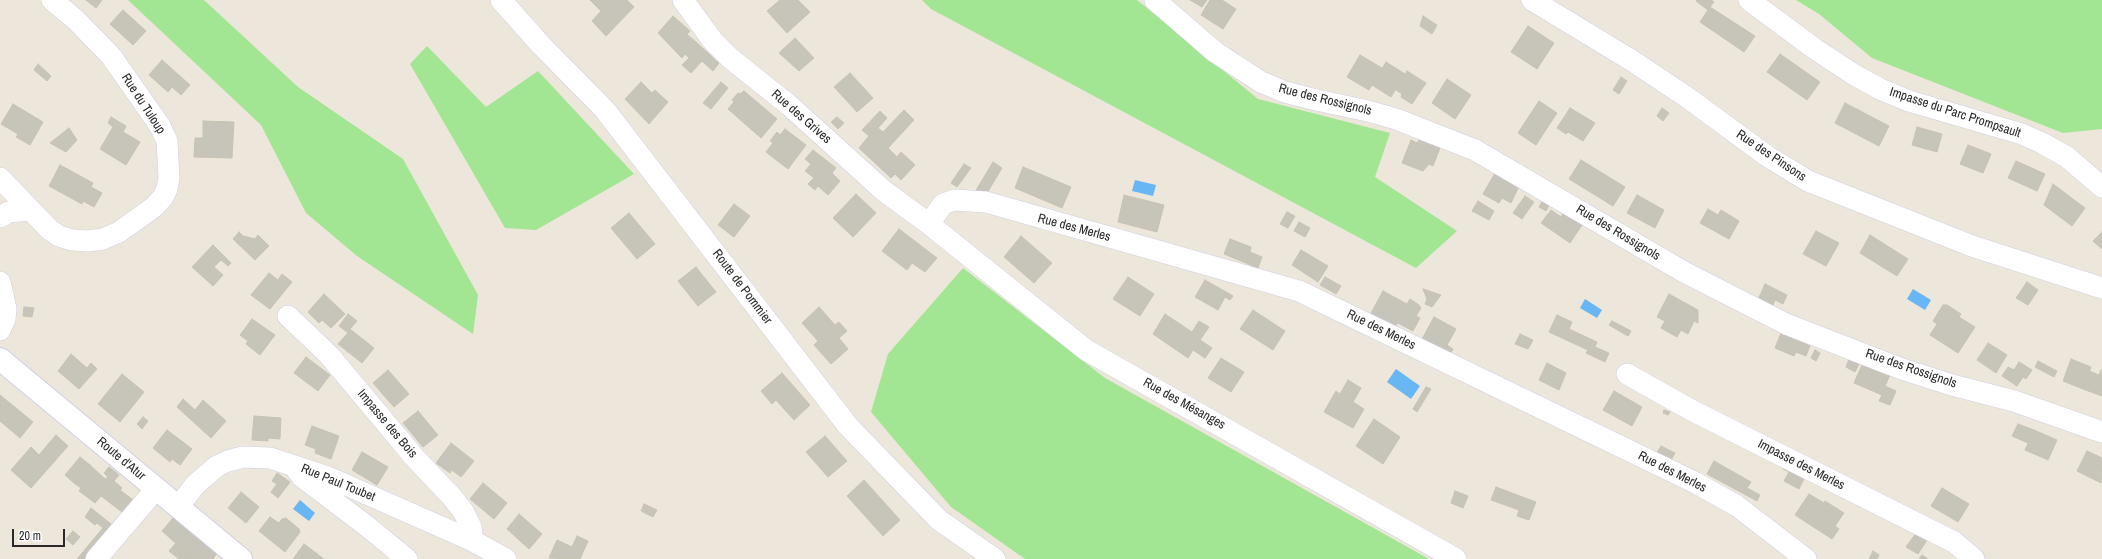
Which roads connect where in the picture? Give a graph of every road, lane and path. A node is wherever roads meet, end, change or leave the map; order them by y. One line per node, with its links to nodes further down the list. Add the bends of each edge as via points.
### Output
1 (52, 0): 9 (street, Rue du Tuloup, via 76,20 110,56 160,126 166,142 169,178 163,197 154,207 119,232 103,239 88,241 59,236)
2 (501, 0): 27 (street, Route de Pommier, via 605,110 848,426 939,520)
3 (683, 0): 11 (street, Rue des Grives, via 713,41 730,58 790,106 884,191)
4 (1155, 0): 18 (street, Rue des Rossignols, via 1215,52 1261,82 1305,98 1396,119 1475,150 1684,272 1786,324 1902,369 2014,402)
5 (1532, 0): 13 (street, Rue des Pinsons, via 1631,60 1767,156 1808,181 1972,246)
6 (1749, 0): 8 (street, Impasse du Parc Prompsault, via 1815,49 1880,89 1909,101 2022,134 2067,156)
7 (0, 178): 9 (street, Rue du Tuloup)
8 (2102, 186)
9 (29, 210): 10 (street, via 10,212)
10 (0, 217)
11 (929, 224): 28 (street, Rue des Mésanges, via 1086,350); 29 (street, Rue des Merles, via 943,204 954,200 986,202 1299,291 1696,483 1737,506)
12 (0, 282): 15 (street, via 6,309)
13 (2102, 288)
14 (288, 316): 22 (street, Impasse des Bois, via 329,355 415,458 452,497 471,527)
15 (0, 330)
16 (0, 359): 20 (main road, Route d'Atur)
17 (1627, 374): 30 (street, Impasse des Merles, via 1693,411 1954,542)
18 (2102, 432)
19 (293, 465): 21 (street, Rue Paul Toubet, via 257,456 228,461 206,474); 22 (street, Rue Paul Toubet, via 328,477); 25 (street, via 302,477)
20 (156, 489): 21 (main road, Route d'Atur); 24 (street)
21 (178, 507): 23 (main road, Route d'Atur)
22 (473, 541): 26 (street, Rue Paul Toubet)
23 (233, 557)
24 (96, 559)
25 (407, 559)
26 (506, 559)
27 (995, 559)
28 (1456, 559)
29 (1806, 559)
30 (1974, 559)

